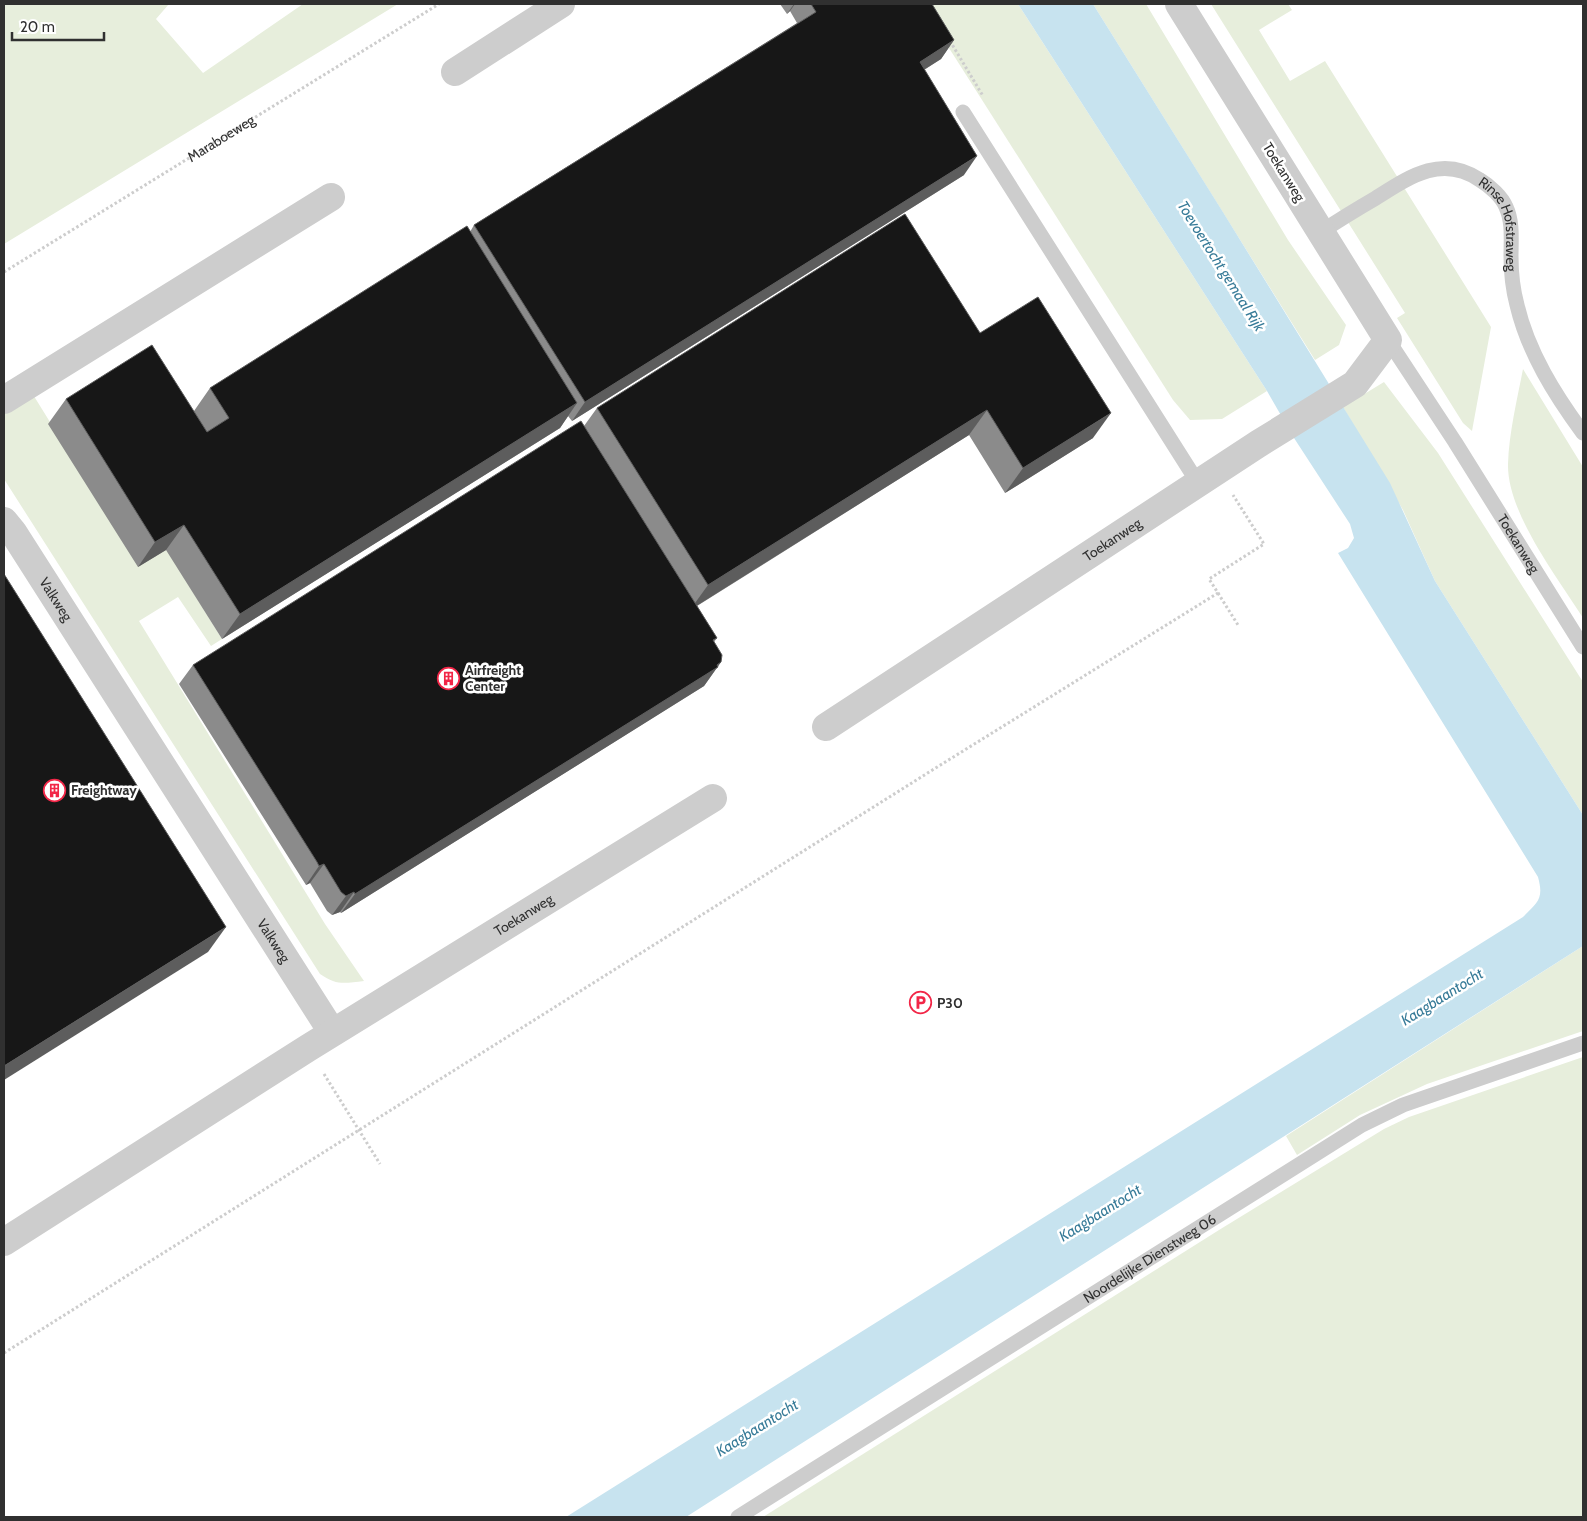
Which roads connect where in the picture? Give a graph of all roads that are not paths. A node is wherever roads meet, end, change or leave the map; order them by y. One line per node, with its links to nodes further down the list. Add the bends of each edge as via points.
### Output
1 (561, 4): 3 (street)
2 (1179, 4): 6 (street, Toekanweg)
3 (456, 72)
4 (963, 112): 10 (lane)
5 (331, 197): 8 (street)
6 (1321, 232): 7 (street, Toekanweg); 9 (lane, Rinse Hofstraweg, via 1419,173 1459,169 1486,184 1506,206 1510,220 1516,304 1529,344)
7 (1388, 340): 10 (street, Toekanweg, via 1355,384); 12 (lane, Toekanweg)
8 (4, 400)
9 (1583, 433)
10 (1208, 477): 13 (street, Toekanweg)
11 (4, 521): 15 (street, Valkweg)
12 (1583, 647)
13 (826, 727)
14 (713, 798): 15 (street, Toekanweg)
15 (332, 1032): 17 (street)
16 (1583, 1043): 18 (lane, Noordelijke Dienstweg 06, via 1403,1105 1362,1125)
17 (4, 1242)
18 (738, 1517)

